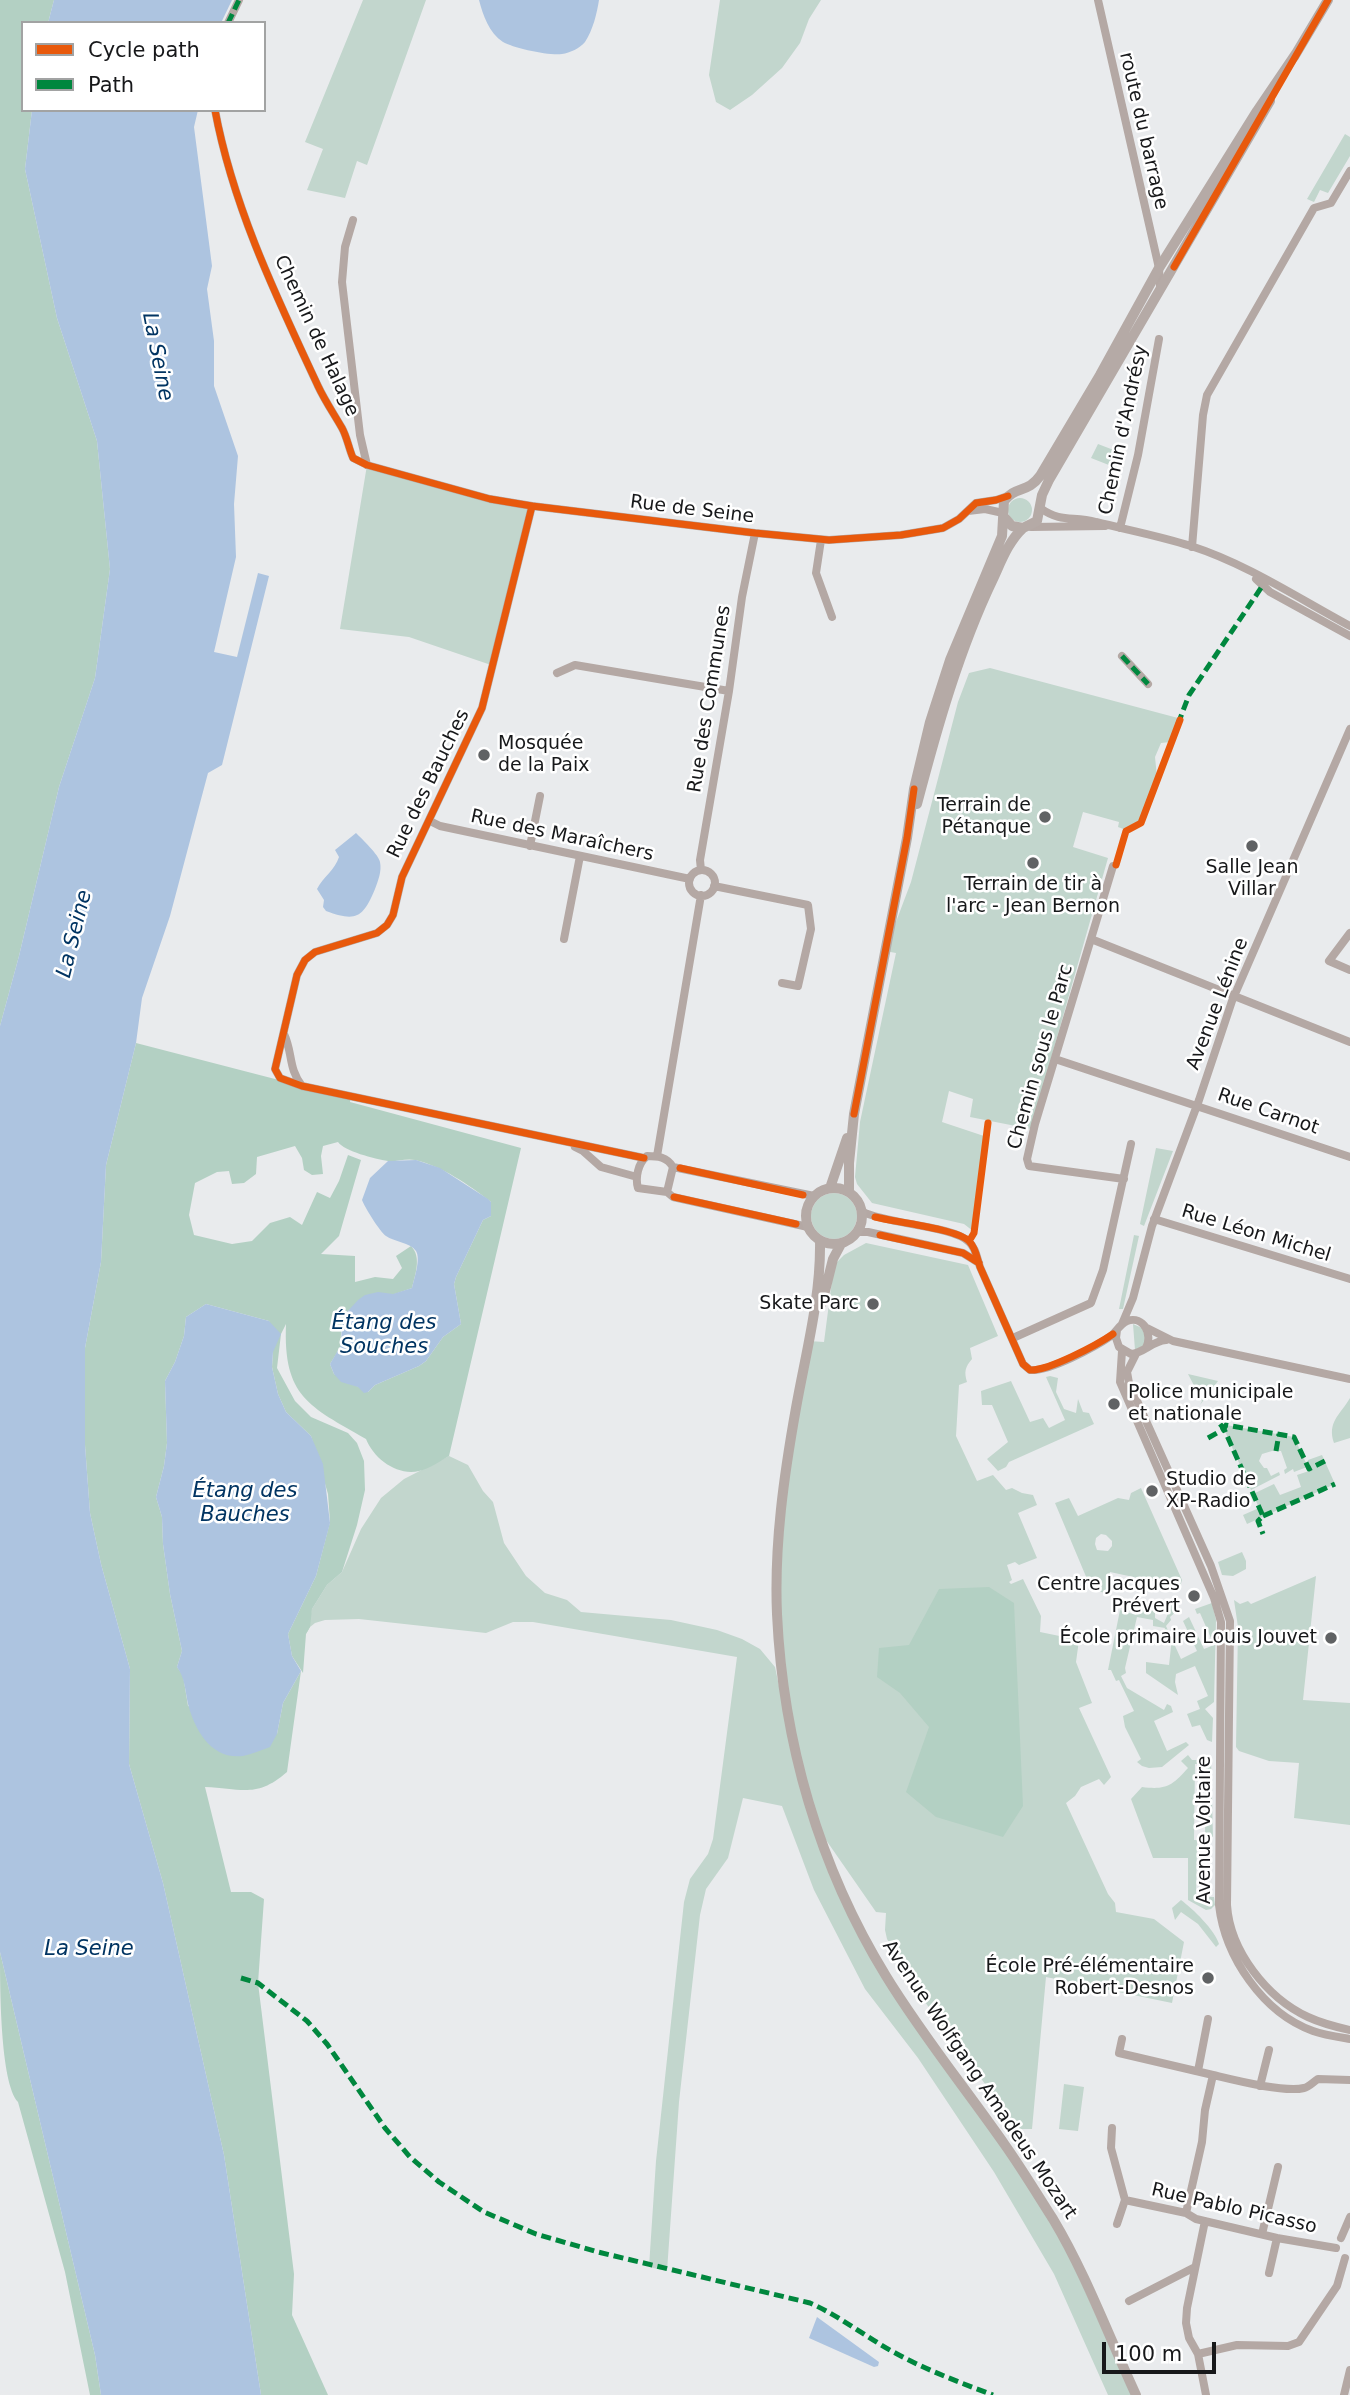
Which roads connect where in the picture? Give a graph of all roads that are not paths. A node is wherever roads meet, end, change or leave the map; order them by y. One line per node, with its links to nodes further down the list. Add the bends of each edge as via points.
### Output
1 (239, 0): 4 (street)
2 (1098, 0): 9 (street, route du barrage)
3 (1328, 0): 5 (main road)
4 (229, 21)
5 (1297, 52): 9 (main road); 10 (main road)
6 (215, 112): 12 (street, Chemin de Halage, via 223,152 258,252 353,458)
7 (1350, 171): 24 (street, via 1331,203 1314,208 1207,396)
8 (353, 220): 12 (street, via 342,282)
9 (1159, 268): 10 (street); 13 (main road, via 1040,476)
10 (1160, 290): 16 (main road, via 1049,480)
11 (1159, 339): 21 (street, Chemin d'Andrésy)
12 (367, 466): 15 (street, Rue de Seine)
13 (1024, 491): 14 (main road); 16 (main road, via 1034,495)
14 (1008, 496): 17 (street, Rue de Seine, via 976,503); 18 (main road)
15 (532, 506): 22 (street, Rue de Seine); 35 (street, Rue des Bauches, via 482,708)
16 (1040, 506): 19 (street, via 1059,518); 20 (main road, via 1037,521)
17 (968, 511): 18 (street, via 985,509); 23 (street, Rue de Seine, via 943,528)
18 (1004, 516): 20 (main road, via 1012,526); 36 (main road, via 1000,541 930,722)
19 (1108, 526): 20 (street); 21 (street)
20 (1025, 528): 36 (main road, via 1008,547 972,627)
21 (1120, 528): 24 (street)
22 (755, 533): 23 (street, Rue de Seine); 32 (street, Rue des Communes)
23 (821, 540): 26 (street, via 816,573)
24 (1192, 547): 25 (street)
25 (1249, 572): 27 (street); 28 (street, via 1270,592)
26 (832, 617)
27 (1350, 626)
28 (1350, 636)
29 (1122, 656): 31 (street)
30 (557, 673): 32 (street, via 575,665)
31 (1148, 684)
32 (729, 691): 40 (street, Rue des Communes)
33 (1350, 729): 49 (street, Avenue Lénine)
34 (540, 796): 37 (street)
35 (430, 821): 37 (street, Rue des Maraîchers); 50 (street, Rue des Bauches, via 402,877 387,925 305,960)
36 (907, 838): 55 (main road)
37 (530, 846): 38 (street, Rue des Maraîchers)
38 (580, 856): 41 (street, Rue des Maraîchers); 45 (street)
39 (1113, 866): 46 (street, Chemin sous le Parc)
40 (701, 870): 41 (street); 42 (street, via 711,873)
41 (690, 879): 43 (street, via 691,890)
42 (714, 886): 43 (street); 48 (street, via 808,905 811,929 798,986)
43 (701, 895): 58 (street)
44 (1350, 933): 47 (street, via 1329,961)
45 (564, 939)
46 (1091, 939): 49 (street); 52 (street, Chemin sous le Parc)
47 (1350, 970)
48 (782, 983)
49 (1235, 996): 51 (street); 54 (street, Avenue Lénine)
50 (284, 1034): 53 (street, Rue des Bauches, via 293,1074); 53 (street, Rue des Bauches, via 275,1069 280,1078)
51 (1350, 1042)
52 (1055, 1059): 54 (street, Rue Carnot); 63 (street, Chemin sous le Parc, via 1031,1141 1029,1166)
53 (302, 1086): 56 (street)
54 (1197, 1105): 59 (street, Rue Carnot); 69 (street, Avenue Lénine)
55 (854, 1114): 64 (main road); 66 (main road)
56 (569, 1144): 60 (street); 62 (street, via 601,1167)
57 (1131, 1144): 63 (street)
58 (657, 1156): 60 (street); 61 (street)
59 (1350, 1157)
60 (643, 1158): 62 (street)
61 (673, 1167): 65 (street); 67 (street)
62 (638, 1177): 65 (street, via 640,1190)
63 (1124, 1180): 79 (street, via 1091,1303)
64 (830, 1188): 66 (main road); 67 (main road)
65 (667, 1192): 70 (street)
66 (849, 1192): 68 (main road)
67 (814, 1196): 70 (main road, via 807,1211)
68 (863, 1212): 71 (main road); 74 (street, via 964,1238)
69 (1154, 1219): 75 (street, Rue Léon Michel); 76 (street, Avenue Lénine)
70 (808, 1227): 72 (main road)
71 (859, 1231): 73 (main road); 74 (street, via 963,1253)
72 (820, 1241): 73 (main road); 86 (main road, Avenue Wolfgang Amadeus Mozart, via 821,1273)
73 (841, 1244): 86 (main road, Avenue Wolfgang Amadeus Mozart, via 827,1278)
74 (979, 1263): 79 (street)
75 (1350, 1279)
76 (1133, 1298): 77 (street); 78 (street, Avenue Lénine)
77 (1143, 1325): 78 (street, via 1131,1320); 80 (street); 82 (street, via 1150,1339)
78 (1120, 1327): 81 (street); 83 (street, via 1116,1338)
79 (1013, 1338): 81 (street, via 1023,1364 1035,1370)
80 (1173, 1340): 82 (street, via 1157,1341); 85 (street)
81 (1096, 1345): 83 (street, via 1113,1343)
82 (1146, 1348): 84 (street)
83 (1121, 1349): 84 (street); 87 (street, via 1120,1382 1214,1598)
84 (1136, 1354): 87 (street, via 1127,1372 1129,1383 1230,1621)
85 (1350, 1378)
86 (784, 1489): 114 (main road, Avenue Wolfgang Amadeus Mozart, via 776,1581 781,1668 804,1790 825,1852 844,1899 887,1978 1006,2146 1055,2224)
87 (1226, 1677): 89 (street, Avenue Voltaire, via 1227,1905 1231,1924 1242,1952 1272,1993 1308,2017); 91 (street, Avenue Voltaire, via 1219,1886 1224,1926 1236,1957 1265,2000 1301,2026)
88 (1208, 2019): 93 (street)
89 (1350, 2030)
90 (1122, 2039): 93 (street, via 1119,2053)
91 (1350, 2039)
92 (1269, 2050): 96 (street)
93 (1198, 2071): 94 (street)
94 (1213, 2076): 96 (street); 100 (street)
95 (1350, 2080): 96 (street, via 1318,2079 1306,2088)
96 (1260, 2086)
97 (1112, 2128): 99 (street, via 1111,2148)
98 (1278, 2167): 104 (street)
99 (1125, 2200): 100 (street, Rue Pablo Picasso); 103 (street)
100 (1186, 2213): 102 (street, Rue Pablo Picasso)
101 (1350, 2219): 105 (street)
102 (1205, 2221): 104 (street, Rue Pablo Picasso); 109 (street)
103 (1117, 2224)
104 (1262, 2234): 106 (street, Rue Pablo Picasso)
105 (1347, 2237): 107 (street)
106 (1277, 2238): 107 (street, Rue Pablo Picasso); 110 (street)
107 (1336, 2248): 108 (street, via 1339,2255)
108 (1347, 2257): 112 (street, via 1337,2286 1299,2342 1237,2345)
109 (1195, 2267): 111 (street); 112 (street, via 1186,2323)
110 (1269, 2273)
111 (1129, 2301)
112 (1198, 2354): 115 (street)
113 (1350, 2370): 116 (street)
114 (1133, 2392)
115 (1206, 2395)
116 (1344, 2395)

